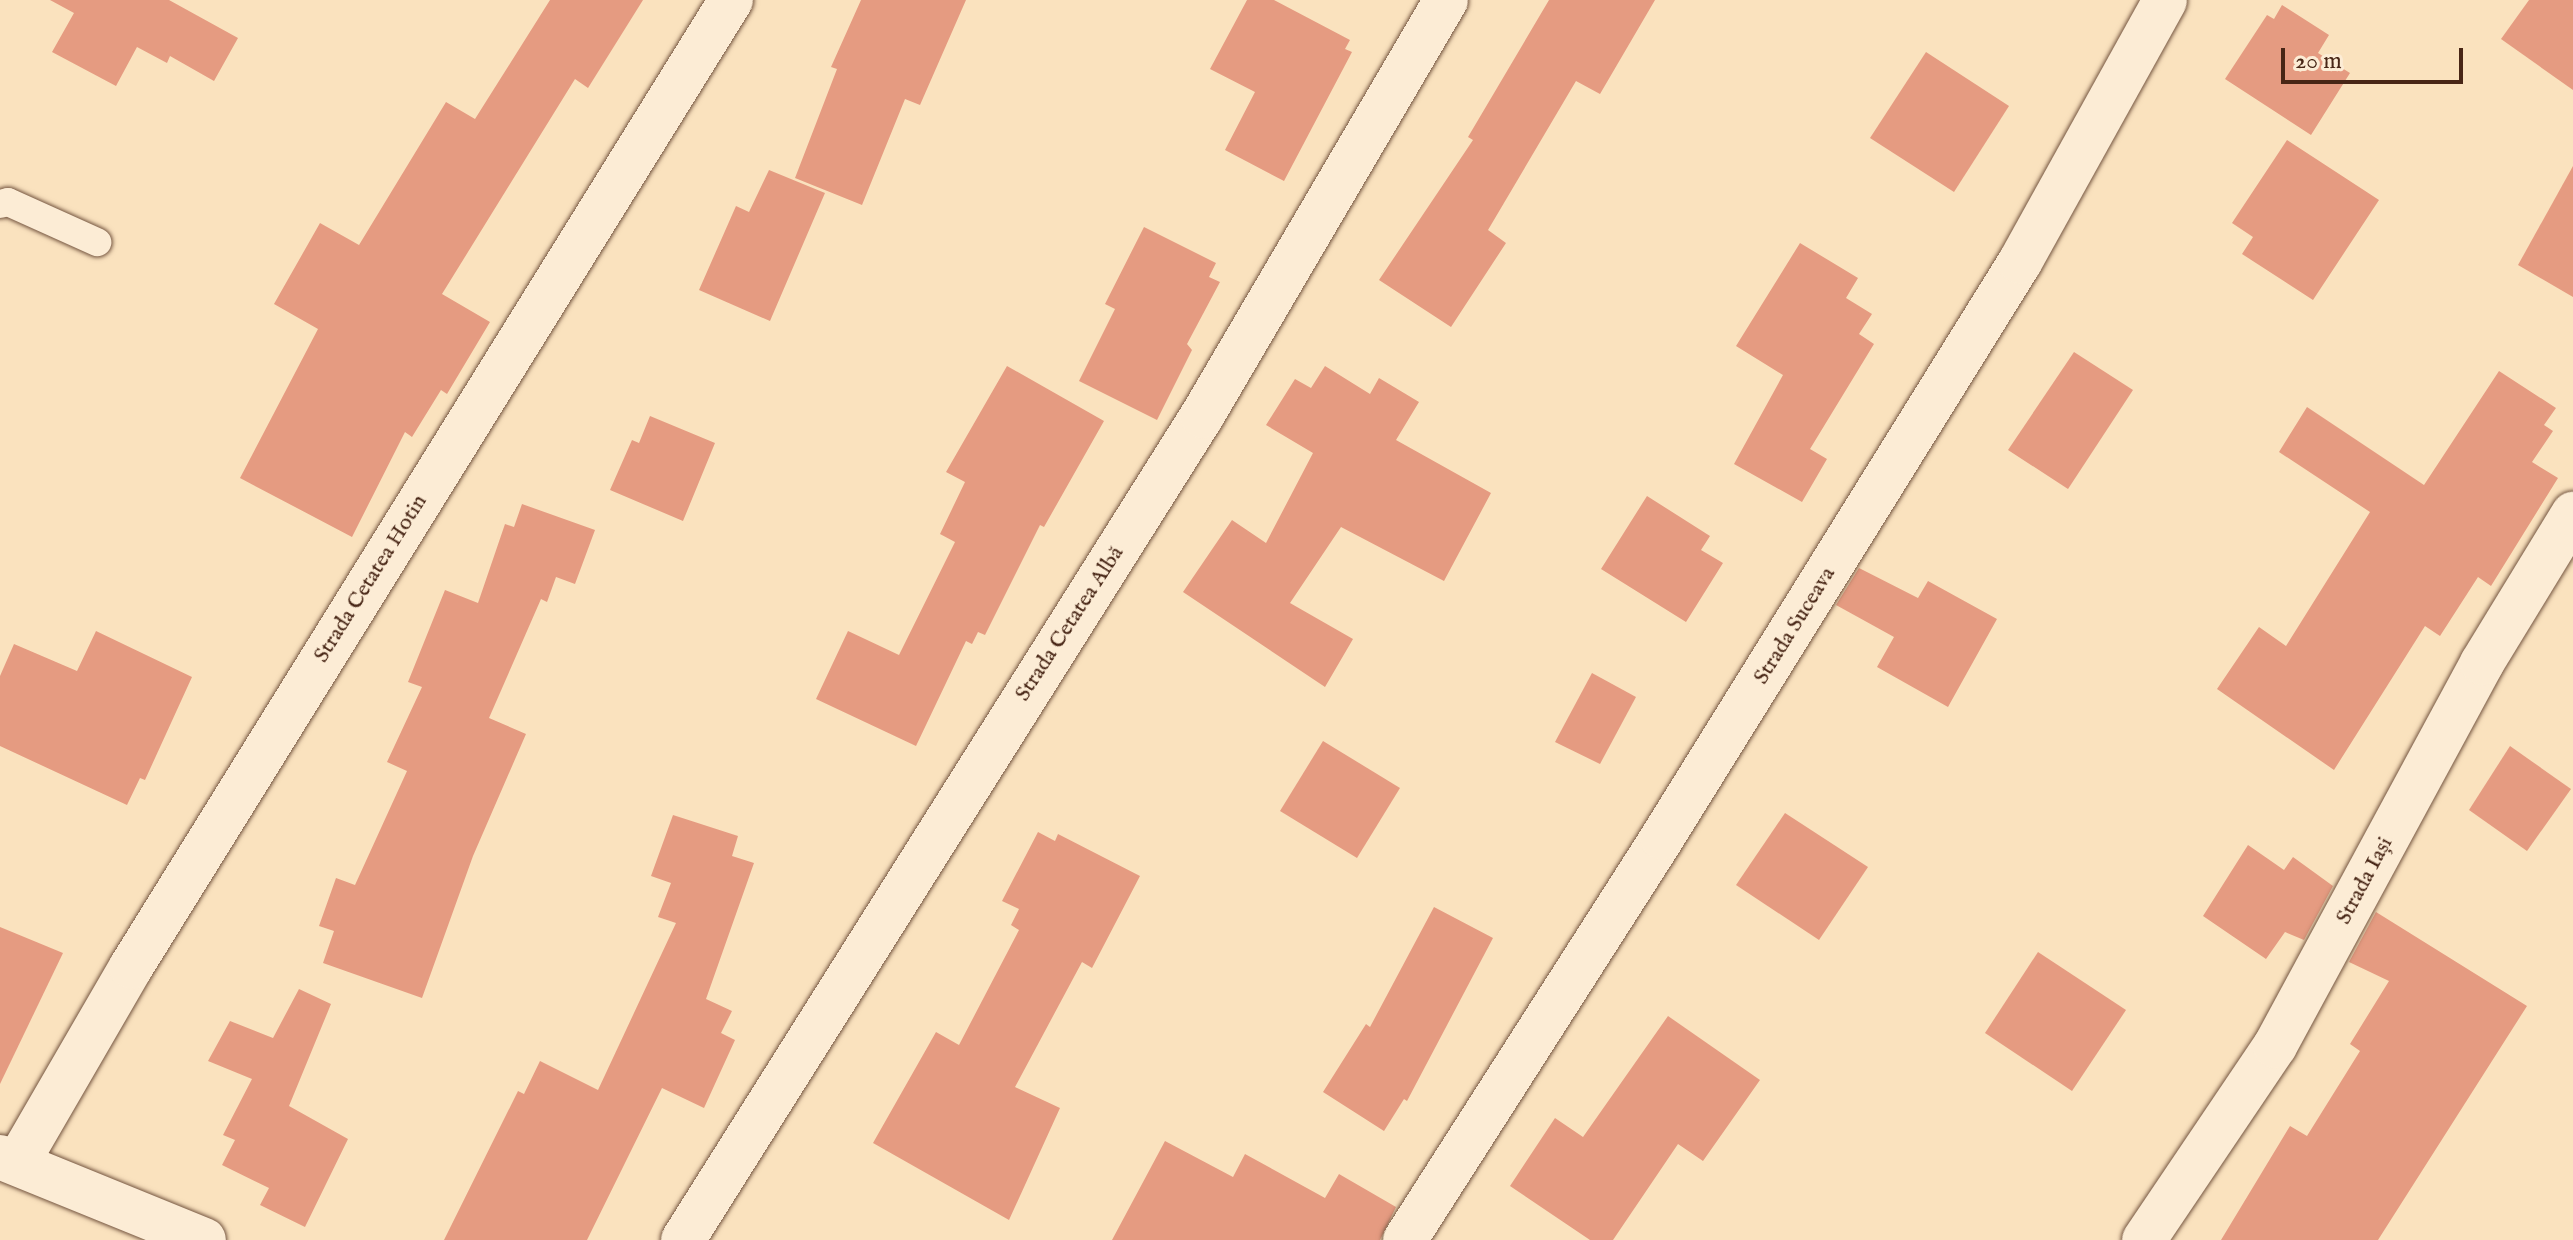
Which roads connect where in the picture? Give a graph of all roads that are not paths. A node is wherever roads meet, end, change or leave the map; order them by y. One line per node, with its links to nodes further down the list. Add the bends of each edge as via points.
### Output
1 (731, 0): 7 (street, Strada Cetatea Hotin)
2 (1446, 0): 9 (street, Strada Cetatea Albă, via 1202,416)
3 (2165, 0): 10 (street, Strada Suceava, via 2011,276 1688,798)
4 (0, 204): 5 (lane, via 8,202)
5 (97, 242)
6 (2573, 514): 11 (street, Strada Iași, via 2482,663 2275,1046)
7 (9, 1159): 8 (street)
8 (204, 1240)
9 (683, 1240)
10 (1405, 1240)
11 (2144, 1240)

